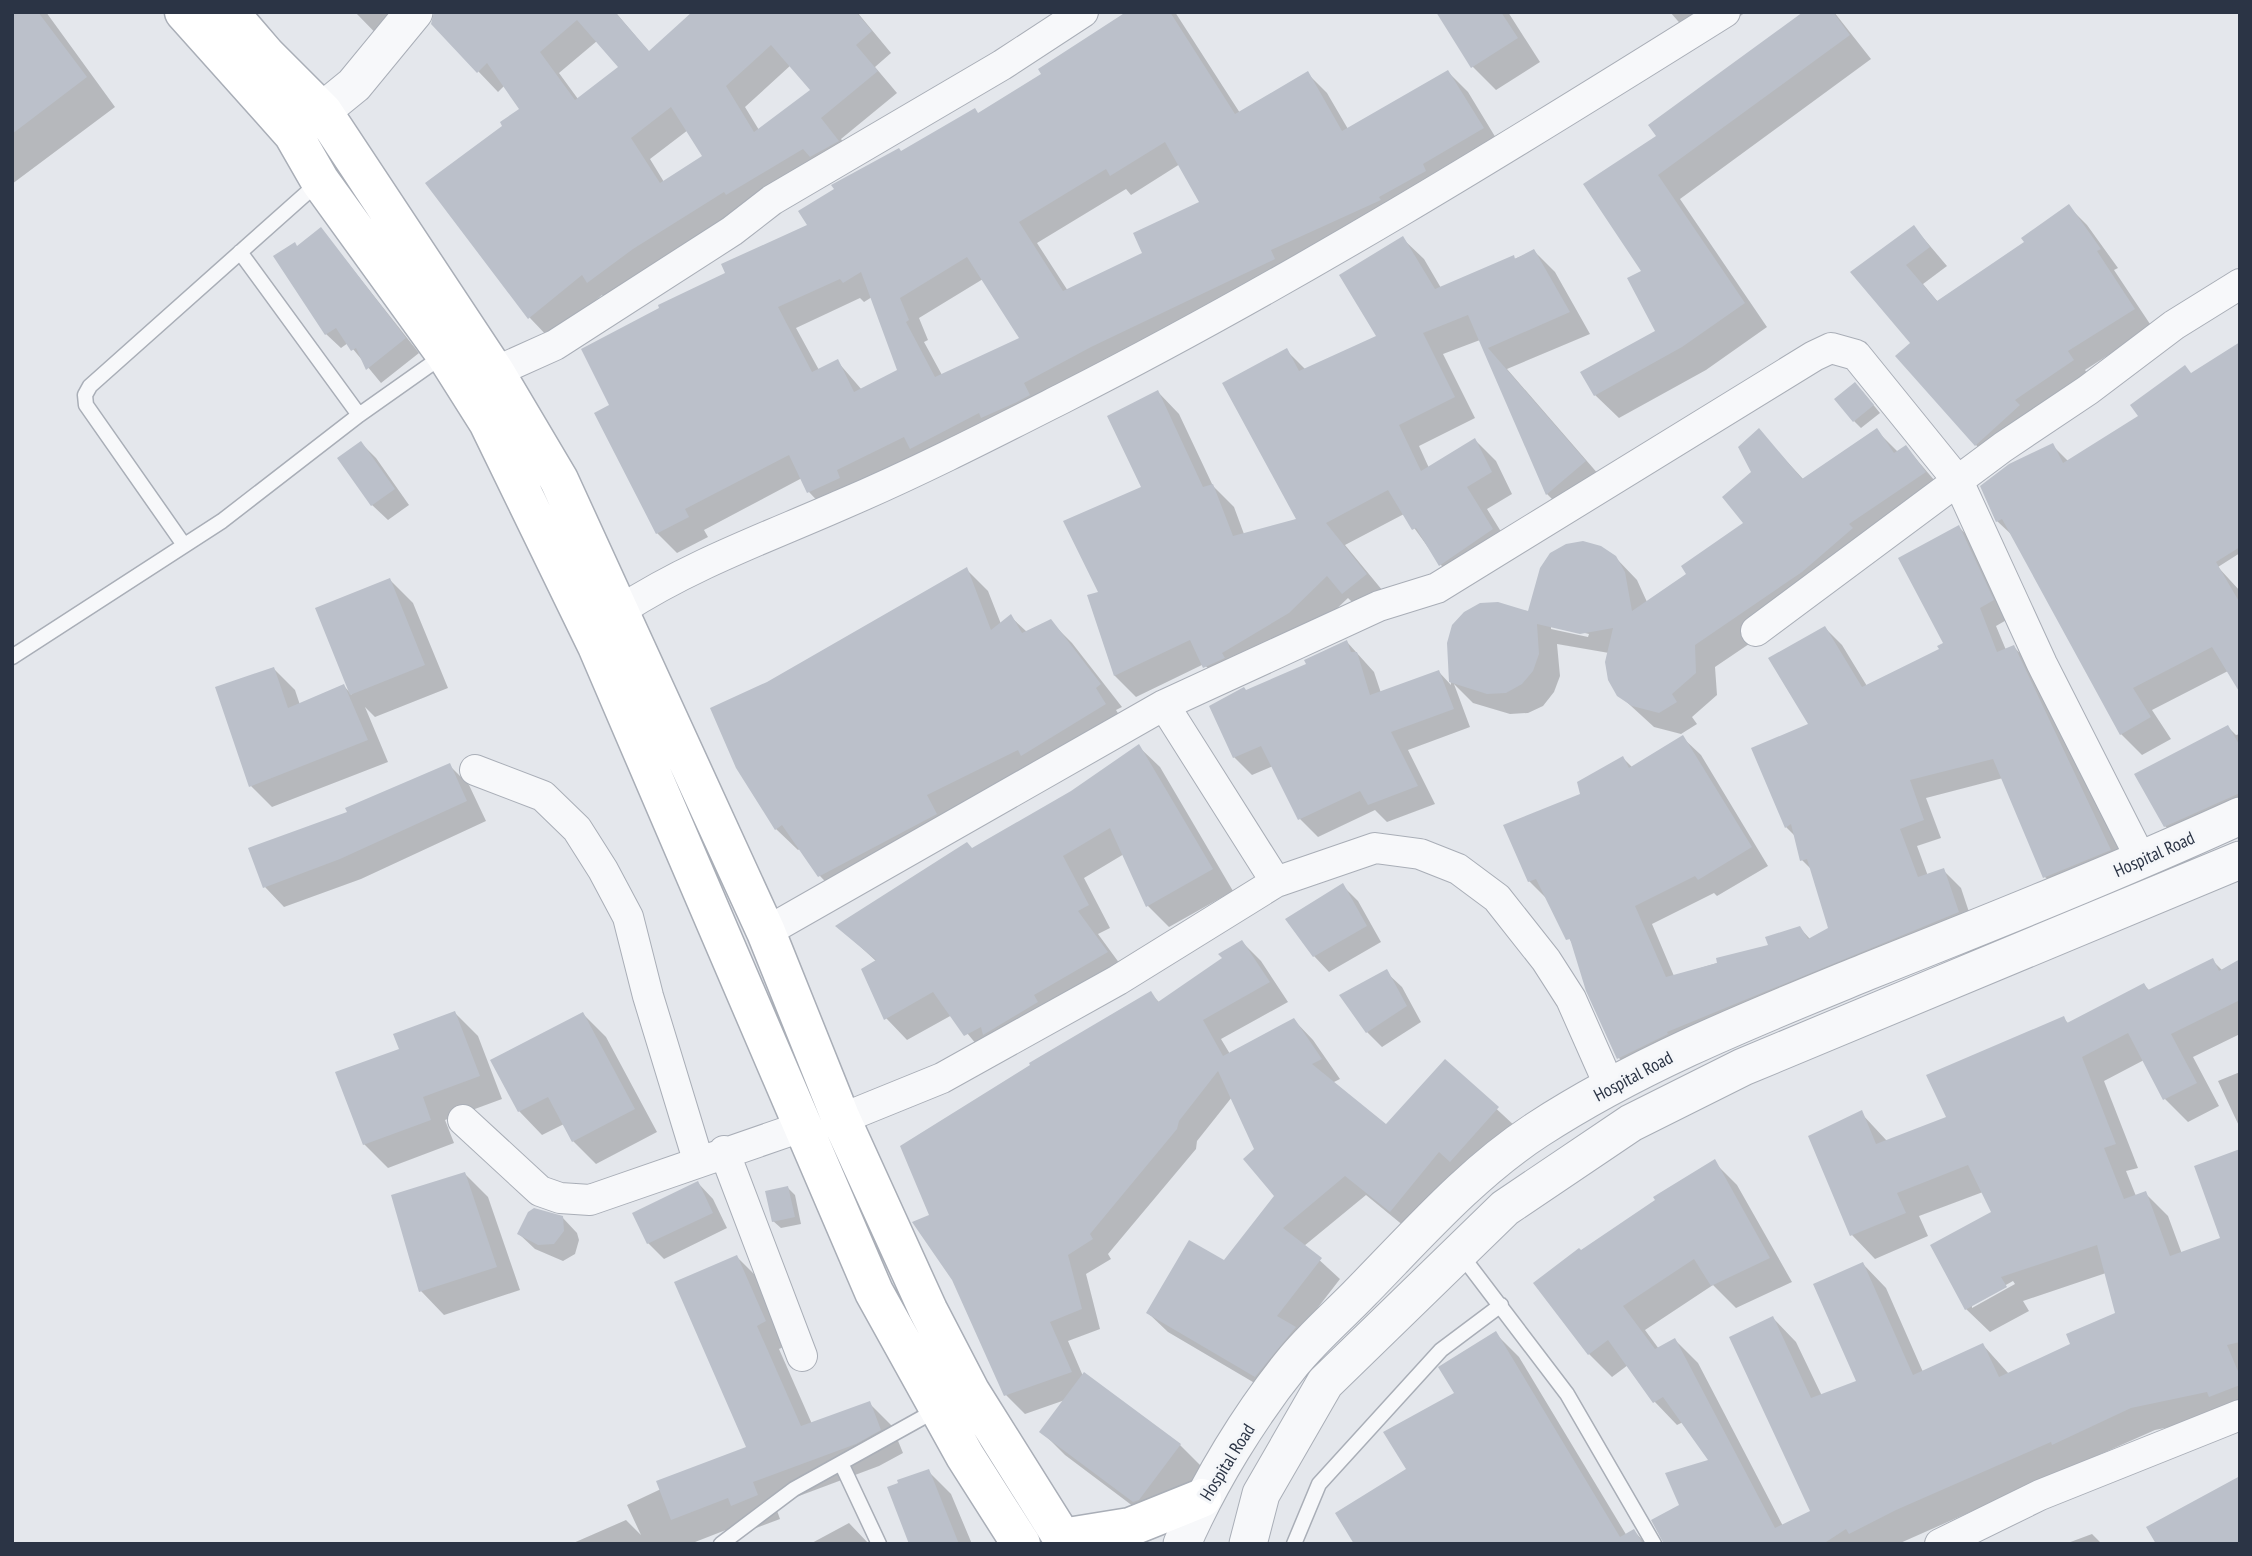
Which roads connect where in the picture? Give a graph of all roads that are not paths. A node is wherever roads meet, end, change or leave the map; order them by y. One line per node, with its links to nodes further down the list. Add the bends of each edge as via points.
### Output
1 (184, 12): 6 (main road)
2 (229, 12): 6 (main road, via 266,55)
3 (414, 12): 6 (street, via 354,85)
4 (1083, 12): 11 (street, via 794,186 564,339)
5 (1725, 12): 15 (street, via 1405,211 1278,282 1065,397 847,502 664,582)
6 (308, 123): 7 (main road); 11 (main road)
7 (320, 181): 8 (lane); 10 (main road)
8 (240, 252): 12 (lane); 14 (lane, via 90,386 85,396 86,405)
9 (2240, 284): 13 (street, via 2174,325)
10 (445, 354): 11 (main road); 12 (lane)
11 (481, 379): 15 (main road, via 559,480); 28 (main road, via 488,422 597,646)
12 (359, 415): 14 (lane)
13 (1958, 481): 16 (street); 18 (street, via 1856,355 1831,348 1437,588 1379,606); 22 (street, via 2042,664)
14 (184, 545): 17 (lane)
15 (621, 610): 24 (main road)
16 (1756, 631)
17 (12, 657)
18 (1164, 705): 23 (street); 24 (street)
19 (475, 770): 29 (street, via 544,796 576,829 603,870 628,917 648,996)
20 (2240, 816): 22 (street, Hospital Road)
21 (2240, 860): 30 (street, via 1743,1067 1620,1131 1505,1208)
22 (2142, 861): 25 (street, Hospital Road, via 1725,1029)
23 (1276, 882): 25 (street, via 1376,848 1420,854 1458,869 1497,898 1546,960 1586,1028); 26 (street, via 1130,974 954,1071)
24 (766, 932): 26 (main road)
25 (1609, 1087): 36 (street, Hospital Road, via 1536,1131 1478,1175 1429,1222 1293,1362)
26 (841, 1119): 33 (main road, via 928,1310)
27 (463, 1120): 29 (street, via 540,1191 560,1198 590,1200)
28 (801, 1127): 29 (street); 33 (main road, via 874,1292)
29 (711, 1156): 32 (street)
30 (1458, 1252): 31 (lane); 42 (street, via 1325,1383 1261,1494)
31 (1501, 1305): 43 (lane, via 1441,1350 1319,1484); 44 (lane, via 1567,1394)
32 (802, 1356)
33 (955, 1400): 35 (lane); 37 (main road); 40 (main road)
34 (2240, 1415): 45 (street, via 2040,1494)
35 (841, 1463): 38 (lane, via 794,1489); 39 (lane)
36 (1202, 1498): 37 (main road, via 1130,1527); 41 (street, Hospital Road)
37 (1064, 1541)
38 (720, 1544)
39 (879, 1544)
40 (1021, 1544)
41 (1182, 1544)
42 (1248, 1544)
43 (1294, 1544)
44 (1654, 1544)
45 (1940, 1544)

